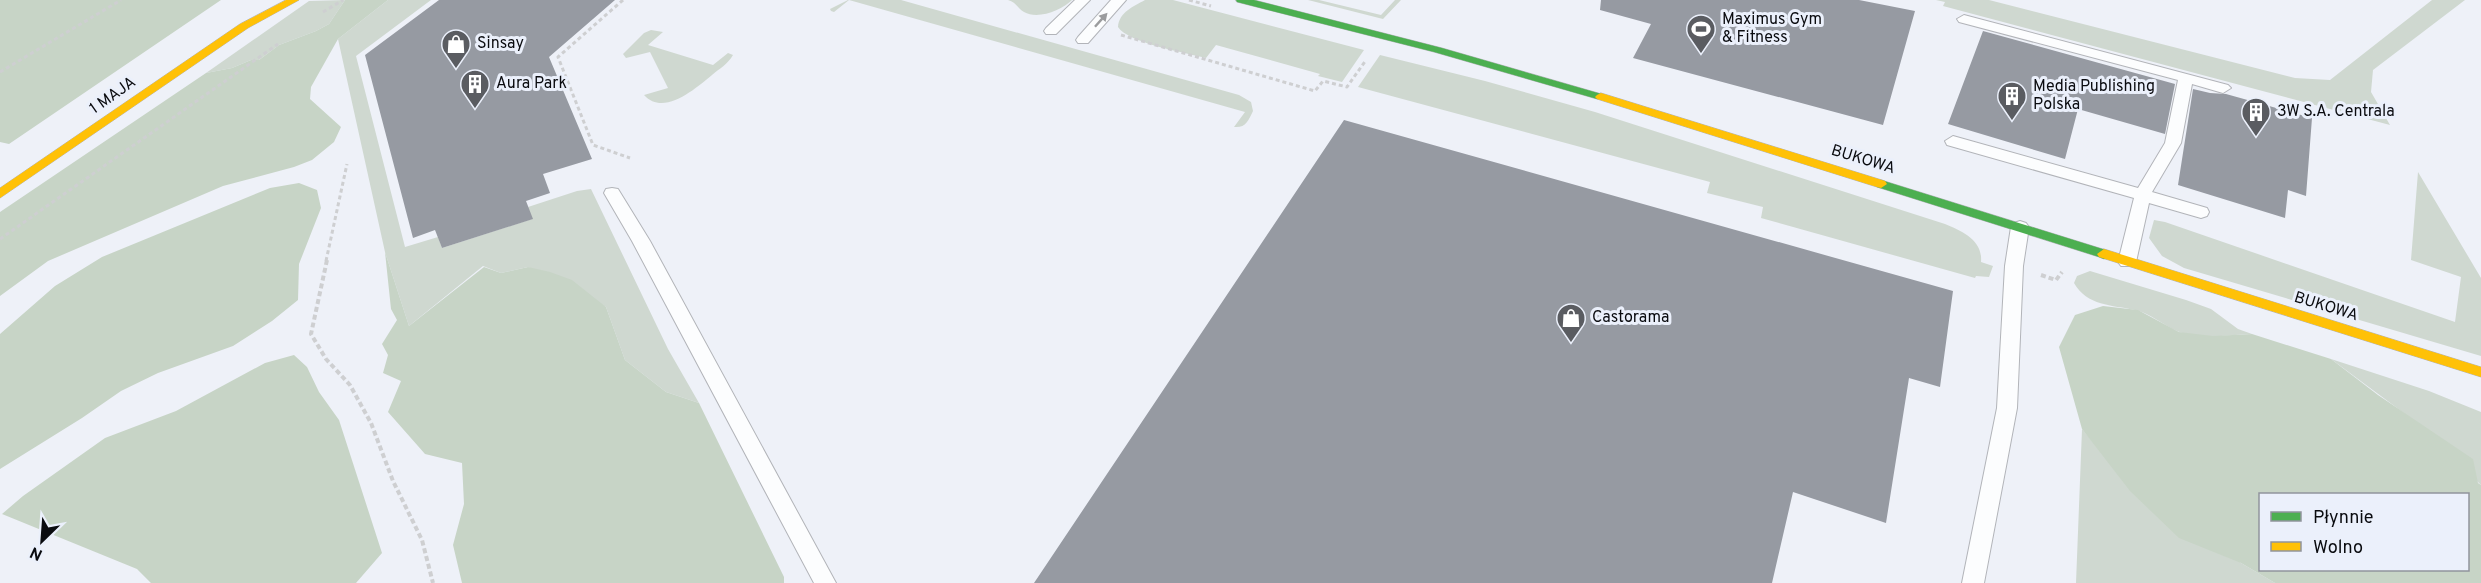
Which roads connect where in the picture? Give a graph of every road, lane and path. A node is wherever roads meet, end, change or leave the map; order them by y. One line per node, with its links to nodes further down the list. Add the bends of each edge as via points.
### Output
1 (121, 0): 16 (path)
2 (269, 0): 11 (street, 1 MAJA)
3 (294, 0): 11 (street, 1 MAJA)
4 (343, 0): 9 (path)
5 (623, 0): 21 (path, via 558,57 593,145)
6 (1083, 0): 13 (lane)
7 (1119, 0): 14 (lane, one-way to 7)
8 (1241, 0): 27 (street, BUKOWA, via 1599,96)
9 (317, 17)
10 (1964, 19): 17 (lane)
11 (244, 26): 24 (street, 1 MAJA)
12 (1115, 29): 18 (path, via 1129,39 1315,91 1323,81)
13 (1051, 31)
14 (1083, 40)
15 (278, 44): 28 (path)
16 (0, 72)
17 (2186, 78): 19 (lane); 25 (lane, via 2173,142)
18 (1347, 87)
19 (2223, 88)
20 (1953, 141): 25 (lane)
21 (630, 158)
22 (347, 164): 31 (path, via 310,334 350,385 371,423 393,481 422,540)
23 (612, 193): 32 (lane)
24 (0, 194)
25 (2143, 194): 26 (lane); 29 (lane)
26 (2201, 212)
27 (2020, 227): 29 (street, BUKOWA); 33 (lane, via 2014,267 2007,408)
28 (0, 239)
29 (2127, 262): 30 (street, BUKOWA)
30 (2478, 372)
31 (433, 583)
32 (825, 583)
33 (1973, 583)

